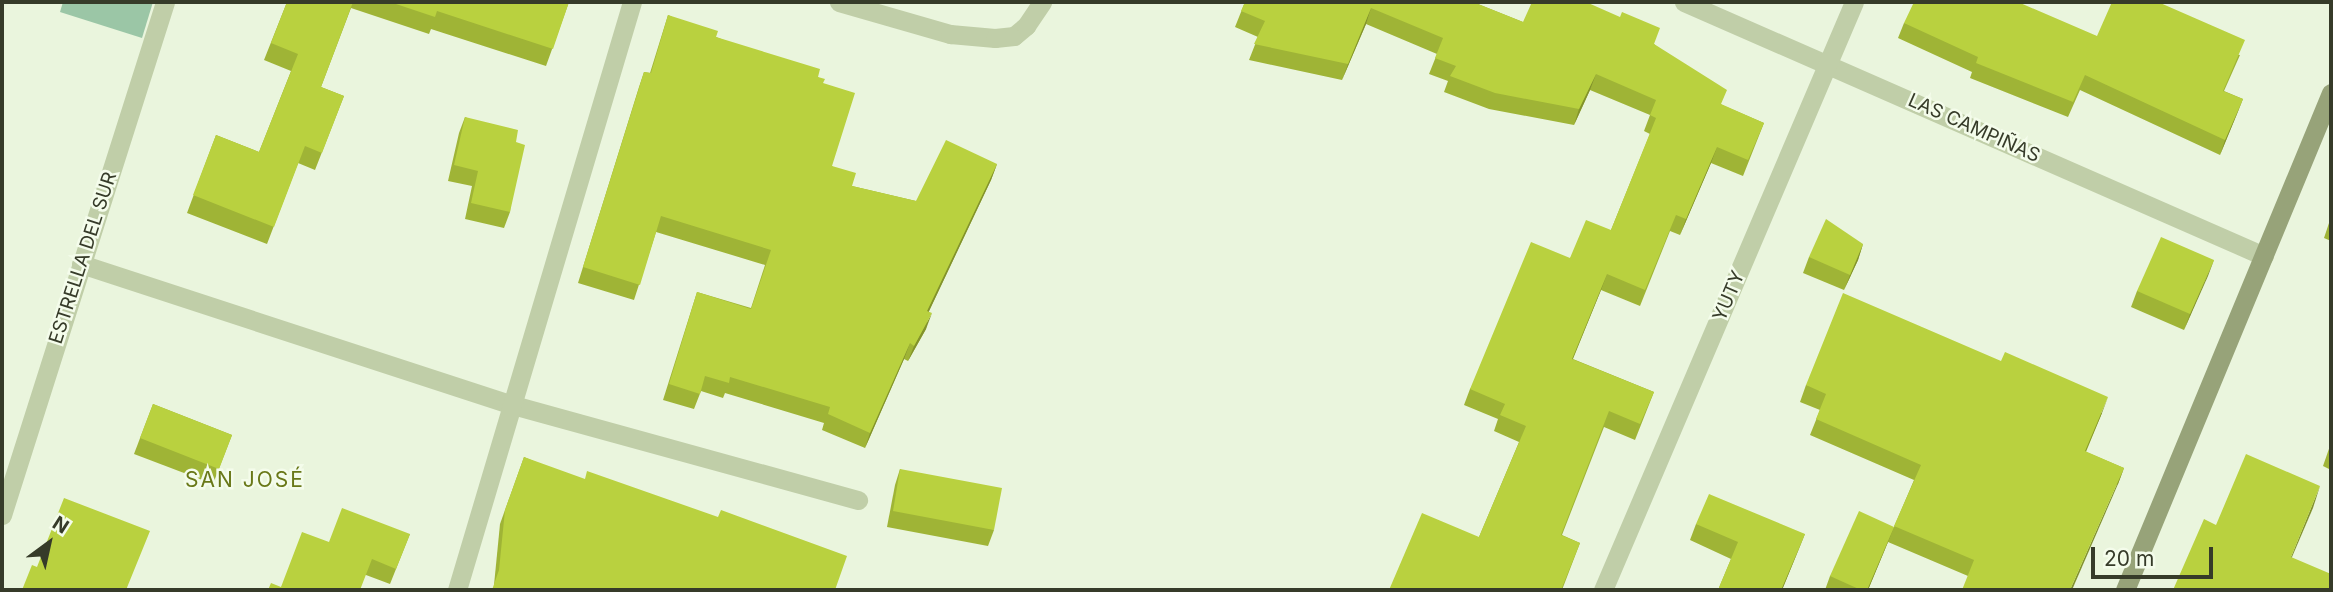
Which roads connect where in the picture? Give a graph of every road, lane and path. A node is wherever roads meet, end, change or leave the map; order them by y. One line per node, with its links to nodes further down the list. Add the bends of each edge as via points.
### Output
1 (165, 2): 10 (street, ESTRELLA DEL SUR)
2 (632, 2): 11 (street)
3 (839, 2): 4 (street, via 950,34 995,38 1014,36)
4 (1042, 2)
5 (1684, 2): 7 (street, LAS CAMPIÑAS)
6 (1854, 2): 7 (street, YUTY)
7 (1828, 63): 9 (street, LAS CAMPIÑAS); 15 (street, YUTY)
8 (2331, 93): 9 (main road)
9 (2264, 256): 16 (main road)
10 (81, 264): 11 (street); 13 (street, ESTRELLA DEL SUR)
11 (513, 405): 12 (street); 14 (street)
12 (858, 499)
13 (2, 515)
14 (457, 590)
15 (1604, 590)
16 (2125, 590)

